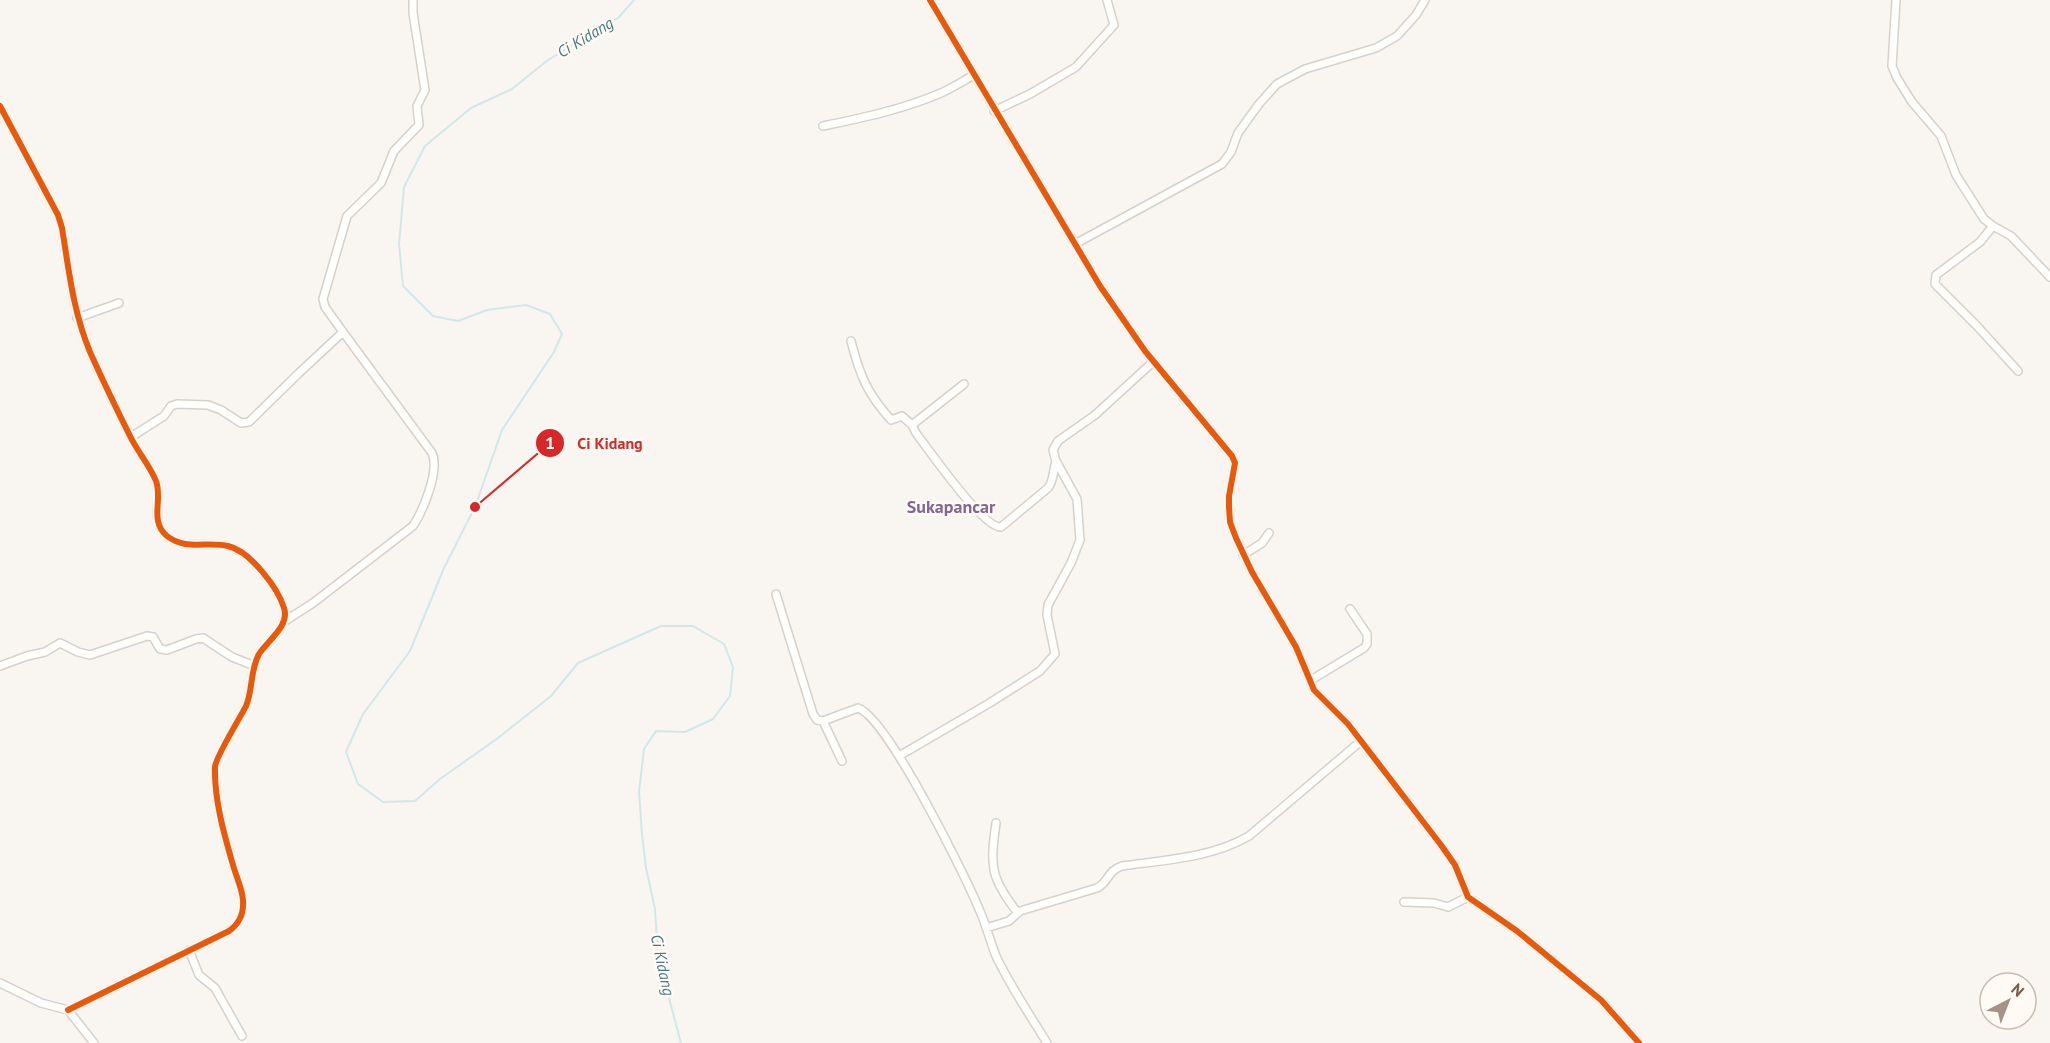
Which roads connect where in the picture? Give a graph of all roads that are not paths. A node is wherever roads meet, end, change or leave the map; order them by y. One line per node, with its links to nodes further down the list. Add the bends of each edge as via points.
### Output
1 (413, 0): 15 (street, via 425,90 417,106 419,125 394,151 381,183 347,216 323,299)
2 (930, 0): 6 (street)
3 (1107, 0): 8 (street, via 1114,25 1076,67)
4 (1425, 0): 11 (street, via 1397,36 1376,48 1305,69 1277,84 1238,133 1222,164)
5 (1896, 0): 10 (street, via 1892,66 1912,102 1941,136 1956,175 1984,219)
6 (974, 75): 8 (street); 9 (street, via 928,98)
7 (0, 106): 14 (street, via 58,215)
8 (994, 111): 11 (street)
9 (823, 126)
10 (1993, 226): 12 (street, via 2012,236); 18 (street, via 1980,242 1936,275 1935,284)
11 (1076, 244): 17 (street, via 1100,286)
12 (2050, 277)
13 (119, 303): 14 (street)
14 (77, 318): 21 (street)
15 (342, 332): 21 (street, via 249,422 241,423 208,405 177,404); 27 (street, via 432,453 435,466 413,526)
16 (850, 341): 20 (street, via 870,394 891,420 902,416)
17 (1154, 361): 22 (street, via 1095,415 1058,441 1053,450); 24 (street, via 1232,456 1235,463 1229,496 1230,522)
18 (2018, 371)
19 (964, 384): 20 (street)
20 (912, 425): 22 (street, via 968,501 996,528 1052,483)
21 (130, 437): 27 (street, via 156,481 156,518 166,536 181,544 239,550 267,578 284,606)
22 (1056, 461): 33 (street, via 1077,499 1080,540 1048,605 1055,654 1040,671)
23 (1269, 533): 24 (street, via 1262,543)
24 (1243, 555): 30 (street)
25 (776, 594): 31 (street, via 810,708)
26 (1350, 609): 30 (street, via 1367,634 1366,646)
27 (285, 621): 29 (street, via 259,654)
28 (0, 666): 29 (street, via 45,652 60,643 90,655 150,636 160,649 167,650 203,638)
29 (255, 666): 40 (street, via 246,706 215,765 219,811 243,899 241,916 229,931)
30 (1311, 680): 32 (street, via 1316,693)
31 (822, 721): 33 (street, via 858,708 863,710); 34 (street)
32 (1361, 741): 36 (street, via 1453,861); 38 (street, via 1236,843 1195,855 1122,866 1113,869 1097,888)
33 (899, 756): 39 (street, via 939,825)
34 (842, 760)
35 (996, 823): 38 (street, via 993,872)
36 (1467, 897): 37 (street, via 1448,907); 46 (street, via 1517,931 1601,1000)
37 (1404, 902)
38 (1018, 913): 39 (street, via 1009,921)
39 (986, 928): 45 (street, via 997,957)
40 (189, 950): 42 (street); 43 (street, via 199,975 215,988)
41 (0, 983): 42 (street, via 41,1003)
42 (68, 1010): 44 (street)
43 (242, 1036)
44 (94, 1043)
45 (1047, 1043)
46 (1639, 1043)

